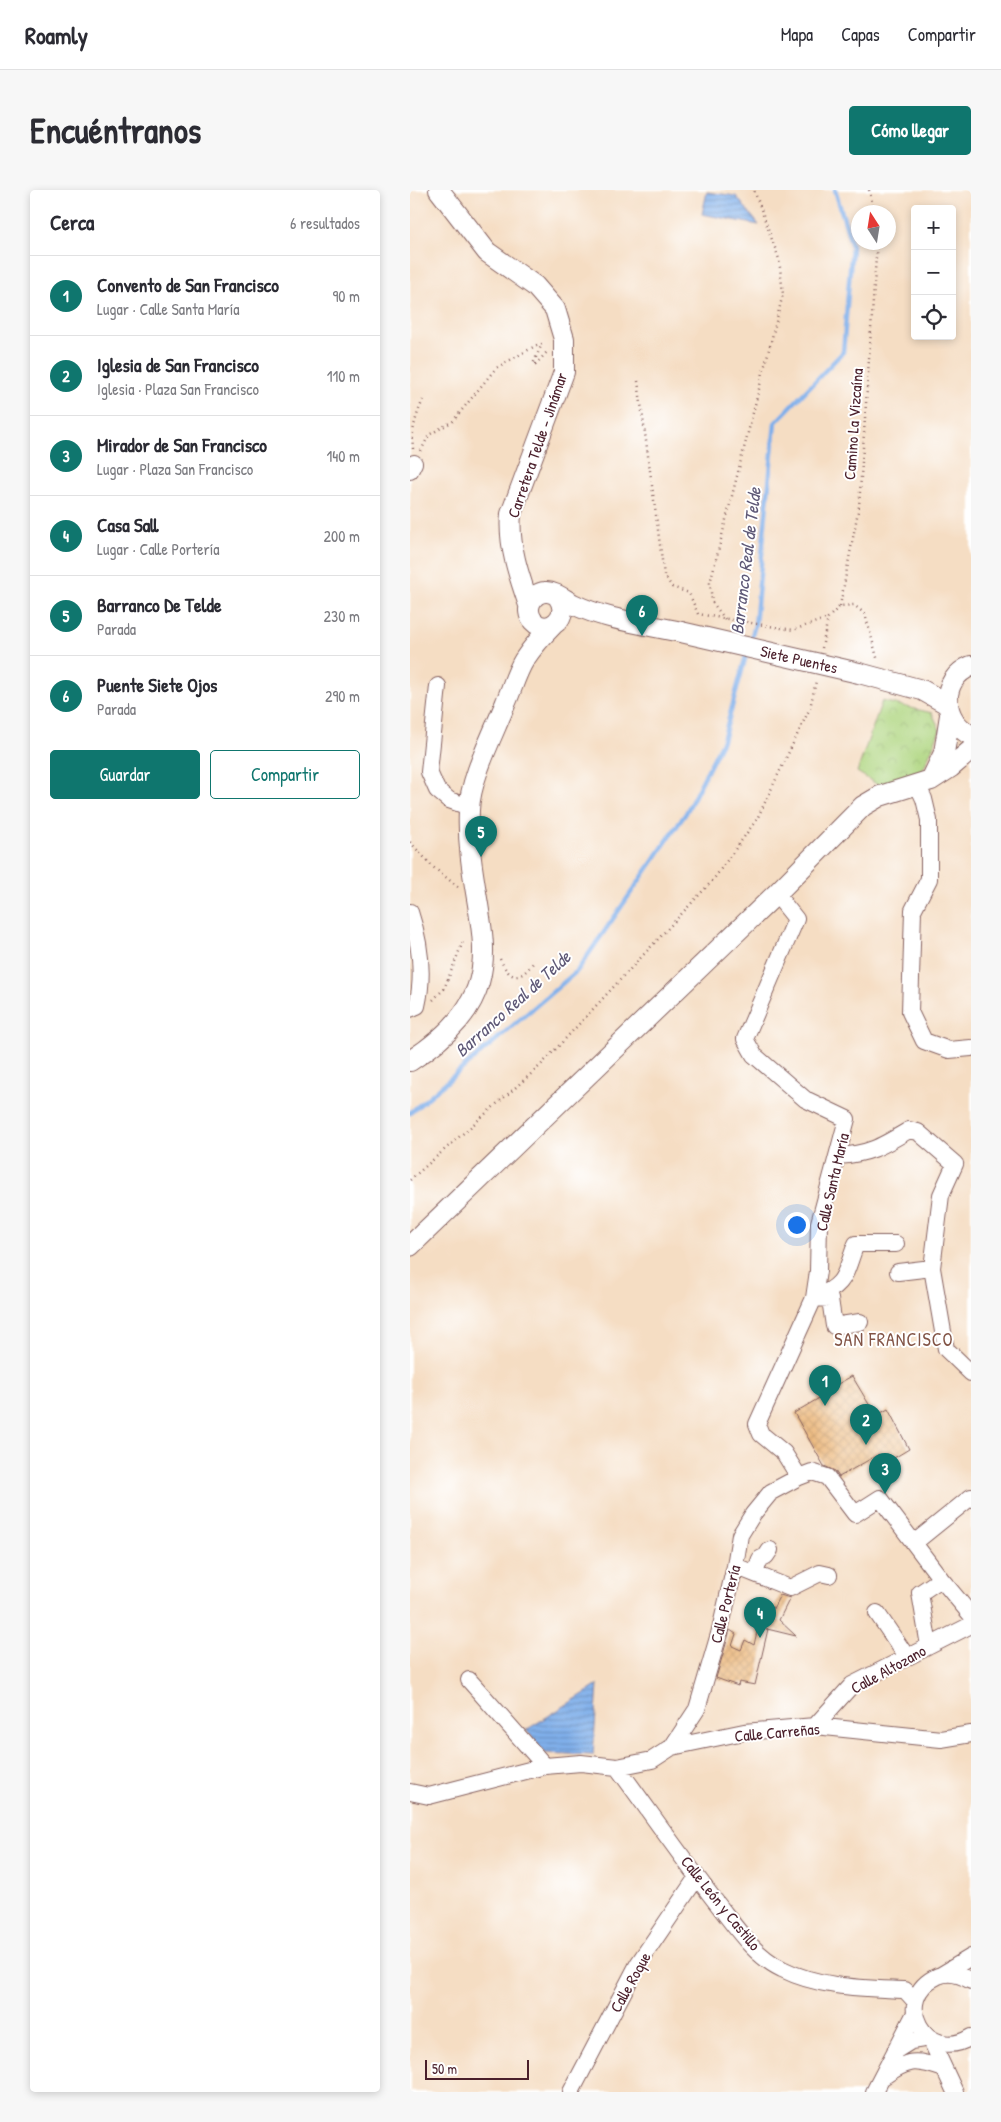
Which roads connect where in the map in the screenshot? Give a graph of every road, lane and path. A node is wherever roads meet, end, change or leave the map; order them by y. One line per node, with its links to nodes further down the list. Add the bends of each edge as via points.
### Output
1 (439, 190): 6 (main road, Carretera Telde - Jinámar, via 487,252 535,286 555,309 564,339)
2 (754, 190): 16 (path, via 779,259 782,294 710,583 712,602)
3 (869, 190): 4 (path)
4 (872, 205)
5 (875, 250): 12 (path, Camino La Vizcaína, via 859,506)
6 (564, 363): 9 (path, via 551,362 552,348 532,364 542,344 496,368 453,421 430,435); 10 (main road, Carretera Telde - Jinámar, via 564,372 511,514 509,532)
7 (638, 381): 16 (path, via 664,575 672,587 689,593 698,614)
8 (423, 400): 9 (path, via 412,436)
9 (412, 467)
10 (515, 553): 11 (main road, Carretera Telde - Jinámar, via 532,576); 13 (main road, Carretera Telde - Jinámar)
11 (554, 595): 13 (main road, via 544,592 534,596); 14 (main road, Carretera Telde - Jinámar); 17 (main road, via 563,606 563,612)
12 (840, 606): 15 (path); 23 (path, via 854,605 865,614)
13 (529, 610): 17 (main road, via 541,626); 20 (main road)
14 (590, 612): 17 (main road, Carretera Telde - Jinámar); 18 (main road, Carretera Telde - Jinámar)
15 (828, 618): 16 (path, via 793,630); 19 (path)
16 (725, 619)
17 (555, 623): 20 (main road)
18 (681, 632): 23 (main road, Siete Puentes, bridge)
19 (821, 654)
20 (523, 661): 30 (main road, via 481,763)
21 (964, 670): 24 (main road); 26 (main road, via 949,688)
22 (818, 672): 42 (path, via 810,708 757,819 713,880 540,1066)
23 (882, 678): 24 (main road)
24 (904, 683): 26 (main road, via 922,690)
25 (438, 686): 30 (street, via 429,772 437,790 449,800)
26 (949, 709): 27 (main road, via 956,724); 29 (main road, via 944,753)
27 (971, 734)
28 (971, 750): 29 (main road, via 951,767)
29 (924, 782): 33 (main road, via 880,796 864,806); 39 (street, via 929,820 929,879 913,910 910,1012 924,1041 949,1050)
30 (469, 807): 40 (main road, via 472,870 483,928 482,977 463,1016 440,1039)
31 (410, 842): 32 (path)
32 (461, 890)
33 (776, 894): 41 (street, Calle Santa María, via 796,919 745,1038 754,1055 806,1098 847,1119); 44 (main road)
34 (410, 912): 38 (street, via 420,962 419,996)
35 (465, 934): 38 (path, via 464,944 444,989 426,1007)
36 (499, 950): 37 (path, via 504,967 515,977 524,974)
37 (533, 963)
38 (414, 1008)
39 (971, 1048)
40 (410, 1061)
41 (838, 1156): 45 (street, via 873,1150 909,1130 918,1132 955,1164 941,1195); 47 (street, Calle Santa María, via 819,1223)
42 (410, 1180)
43 (896, 1244): 47 (street, via 856,1244 842,1281 830,1292)
44 (410, 1246)
45 (932, 1268): 46 (street); 49 (street, via 946,1349)
46 (898, 1272)
47 (814, 1298): 48 (street, via 830,1299 834,1326); 50 (street, Calle Santa María, via 757,1424 761,1434 784,1453)
48 (860, 1322)
49 (971, 1373)
50 (799, 1477): 52 (street, via 812,1472 827,1477 855,1514 880,1498); 54 (street, Calle Portería, via 770,1492 752,1514 740,1535)
51 (971, 1497): 52 (street)
52 (914, 1543): 57 (street)
53 (770, 1550): 55 (street, via 760,1559)
54 (735, 1566): 55 (street); 66 (street, Calle Portería, via 697,1709)
55 (756, 1573): 56 (street, via 790,1588 820,1573)
56 (828, 1575)
57 (941, 1579): 59 (street); 61 (street, via 920,1593)
58 (877, 1613): 62 (street)
59 (971, 1615)
60 (971, 1625): 61 (street, Calle Altozano)
61 (929, 1646): 62 (street, Calle Altozano)
62 (907, 1657): 64 (street, Calle Altozano, via 852,1685)
63 (468, 1680): 67 (street)
64 (815, 1726): 65 (street, Calle Carreñas, via 942,1739); 66 (street, Calle Carreñas, via 744,1732)
65 (971, 1734)
66 (672, 1747): 68 (street, Calle Carreñas, via 652,1760)
67 (545, 1766): 68 (street, via 581,1763); 69 (street, via 429,1796)
68 (617, 1768): 70 (street, Calle León y Castillo)
69 (410, 1792)
70 (697, 1877): 74 (street, Calle León y Castillo, via 750,1945 781,1969 816,1982 904,1990); 80 (street, Calle Roque, via 638,1964)
71 (971, 1957): 72 (street)
72 (942, 1974): 73 (street, via 954,1974); 74 (street, via 921,1989)
73 (971, 1981)
74 (915, 2007): 76 (street, via 920,2028); 77 (street)
75 (971, 2037): 76 (street, via 952,2044)
76 (930, 2038): 77 (street, via 912,2041); 78 (street)
77 (895, 2051): 79 (street)
78 (944, 2069): 79 (street, via 912,2061 895,2068); 81 (street)
79 (877, 2085)
80 (571, 2092)
81 (955, 2092)

